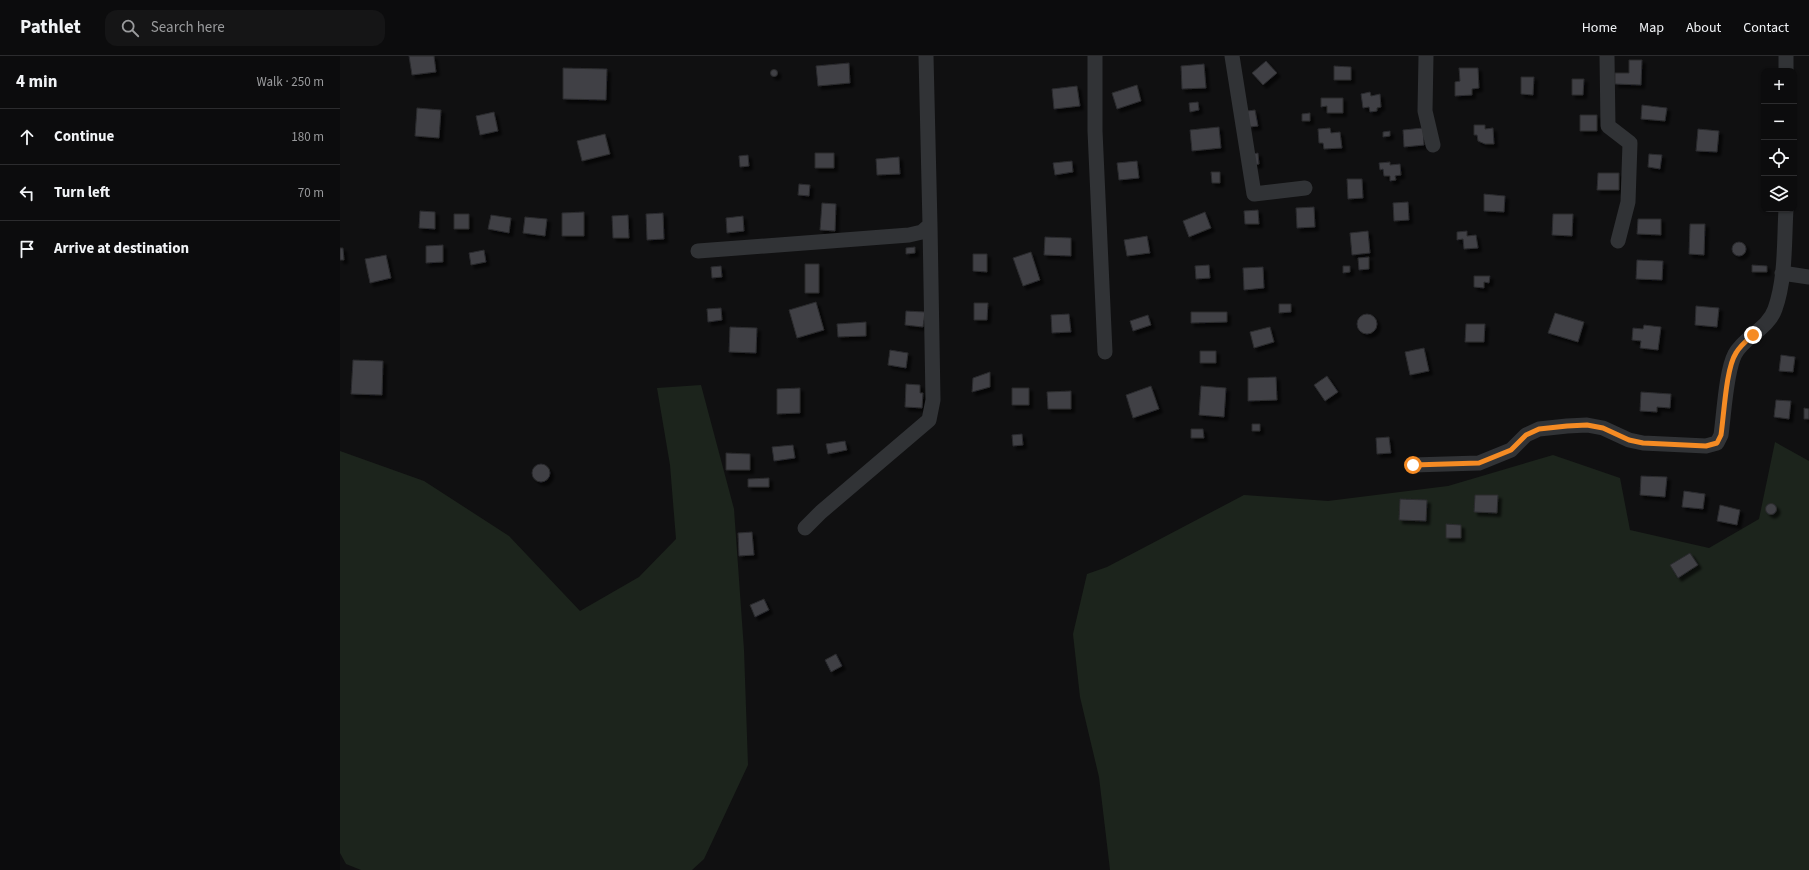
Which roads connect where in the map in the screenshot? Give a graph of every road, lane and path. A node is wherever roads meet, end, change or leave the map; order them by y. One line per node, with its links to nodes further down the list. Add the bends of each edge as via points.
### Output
1 (926, 56): 11 (street)
2 (1095, 56): 16 (street, via 1095,131)
3 (1232, 56): 9 (street, via 1254,194)
4 (1426, 56): 8 (street, via 1425,110)
5 (1607, 56): 12 (street, via 1608,126 1630,144 1628,202)
6 (1786, 56): 7 (street)
7 (1786, 68)
8 (1433, 145)
9 (1305, 188)
10 (1786, 212): 14 (street)
11 (930, 225): 13 (street, via 922,232 909,235); 18 (street, via 933,400 929,420)
12 (1618, 241)
13 (698, 251)
14 (1782, 273): 15 (street); 17 (street, via 1775,310 1767,322 1743,343 1735,354 1730,370 1721,435 1717,443 1706,446 1643,443 1629,440 1603,428 1587,425 1567,426 1539,429 1526,435 1511,450 1479,463)
15 (1809, 277)
16 (1105, 352)
17 (1413, 465)
18 (805, 528)

